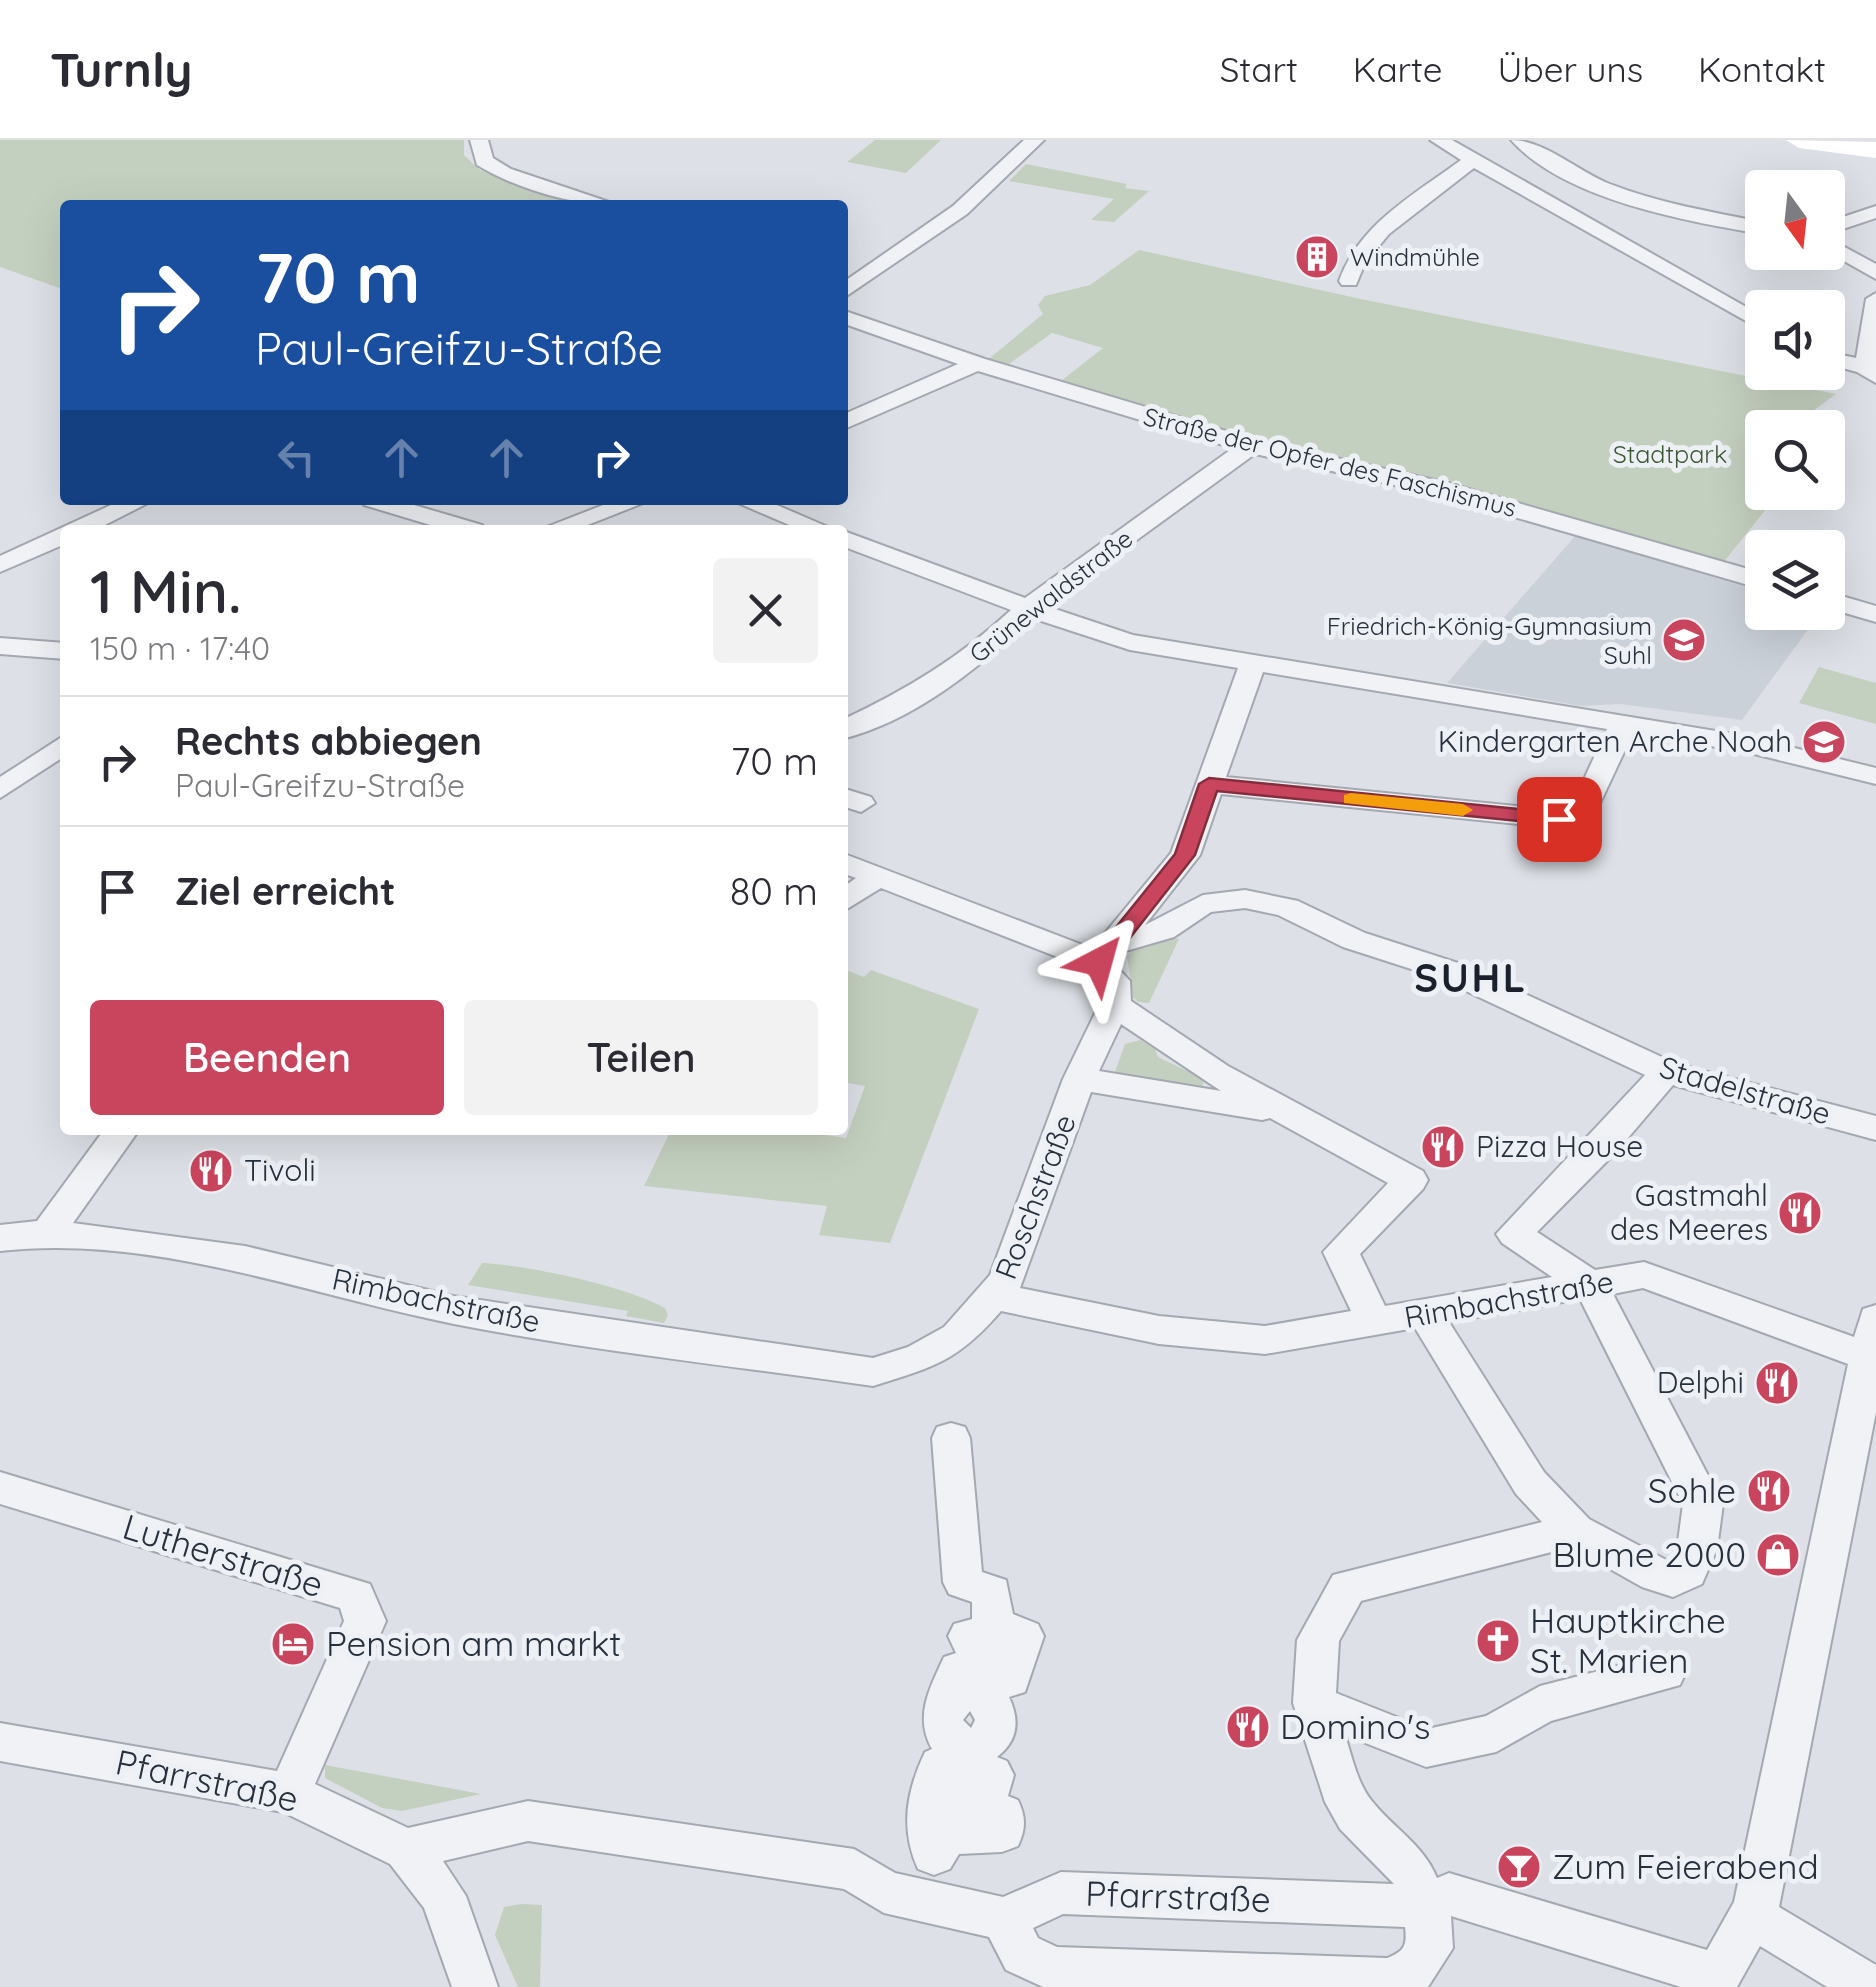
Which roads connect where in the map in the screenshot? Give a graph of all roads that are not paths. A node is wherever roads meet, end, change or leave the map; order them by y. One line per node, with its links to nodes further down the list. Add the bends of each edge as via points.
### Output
1 (479, 140): 8 (street, via 484,160 504,173)
2 (1035, 140): 15 (street, via 960,210)
3 (1440, 140): 7 (street)
4 (1798, 140): 6 (main road)
5 (1526, 145): 11 (street, via 1558,166 1678,213)
6 (1876, 150)
7 (1473, 160): 14 (street, via 1383,230 1352,261); 17 (street)
8 (592, 200)
9 (1876, 212): 10 (street)
10 (1845, 222)
11 (1745, 225)
12 (1845, 254): 13 (street)
13 (1876, 273)
14 (1349, 281)
15 (848, 289)
16 (1876, 299): 19 (street)
17 (1745, 314)
18 (848, 318): 21 (street, Straße der Opfer des Faschismus)
19 (1873, 322): 22 (street)
20 (1845, 363): 22 (street)
21 (978, 364): 23 (street); 24 (street, Straße der Opfer des Faschismus)
22 (1870, 371)
23 (848, 420)
24 (1252, 446): 36 (street, Straße der Opfer des Faschismus, via 1440,488); 38 (street, Grünewaldstraße)
25 (131, 505): 29 (street)
26 (389, 505): 30 (street)
27 (624, 505): 31 (street)
28 (756, 505): 32 (street)
29 (87, 525)
30 (456, 525)
31 (565, 525)
32 (810, 525)
33 (60, 537): 35 (street)
34 (848, 539): 38 (street)
35 (0, 564)
36 (1745, 575)
37 (1845, 605): 39 (street)
38 (1029, 607): 42 (street, via 1130,642); 43 (street, Grünewaldstraße, via 924,692)
39 (1876, 614)
40 (0, 646): 41 (street)
41 (60, 651)
42 (1252, 662): 44 (street); 47 (street)
43 (848, 722)
44 (1622, 727): 46 (street, via 1746,744); 47 (street, via 1586,806 1559,819)
45 (60, 747): 48 (street)
46 (1876, 776)
47 (1209, 784): 52 (street, via 1185,855)
48 (0, 790)
49 (848, 864): 50 (street)
50 (877, 876): 51 (street); 52 (street)
51 (848, 898)
52 (1107, 951): 53 (street); 54 (street, Stadelstraße, via 1163,930 1203,904 1246,899 1288,908 1354,940 1447,970)
53 (1115, 1005): 55 (street, Roschstraße); 56 (street)
54 (1666, 1072): 57 (street, Stadelstraße); 61 (street, via 1514,1234)
55 (1079, 1079): 56 (street); 62 (street, Roschstraße)
56 (1287, 1113): 64 (street, Rimbachstraße, via 1412,1180 1342,1252)
57 (1876, 1128)
58 (118, 1135): 59 (street)
59 (46, 1233): 60 (street, Rimbachstraße); 66 (street, Rimbachstraße, via 245,1260 453,1310)
60 (0, 1238)
61 (1590, 1285): 63 (street, Rimbachstraße); 65 (street, Rimbachstraße, via 1644,1275); 69 (street, via 1704,1504 1698,1549 1688,1572 1674,1580)
62 (997, 1297): 64 (street, Rimbachstraße, via 1159,1330 1265,1340); 66 (street, Roschstraße, via 957,1337 920,1358)
63 (1439, 1312): 64 (street, Rimbachstraße); 69 (street, via 1530,1484)
64 (1375, 1324)
65 (1872, 1338): 77 (street)
66 (873, 1372)
67 (952, 1438): 73 (street, via 963,1582 974,1620 1014,1669 1010,1679 959,1670 940,1724)
68 (0, 1488): 74 (street, Lutherstraße, via 356,1596 364,1621)
69 (1575, 1530): 71 (street, via 1348,1586 1318,1640)
70 (1666, 1672): 71 (street, via 1540,1705 1496,1733 1426,1748)
71 (1314, 1703): 76 (street, via 1340,1788 1356,1815)
72 (0, 1742): 74 (street, Pfarrstraße)
73 (952, 1755): 73 (street, via 926,1824 934,1850 951,1834 1002,1832 1002,1814 955,1805 957,1793 990,1789 992,1775 957,1774)
74 (289, 1793): 75 (street, Pfarrstraße)
75 (406, 1848): 78 (street, via 528,1821 854,1870 884,1892); 80 (street, Pfarrstraße, via 444,1896)
76 (1437, 1900): 78 (street, Pfarrstraße, via 1061,1894); 78 (street, via 1430,1948 1417,1969 1387,1980 1054,1969); 79 (street, Pfarrstraße)
77 (1753, 1913): 79 (street); 81 (street)
78 (1016, 1953)
79 (1715, 1982)
80 (475, 1987)
81 (1870, 1987)

